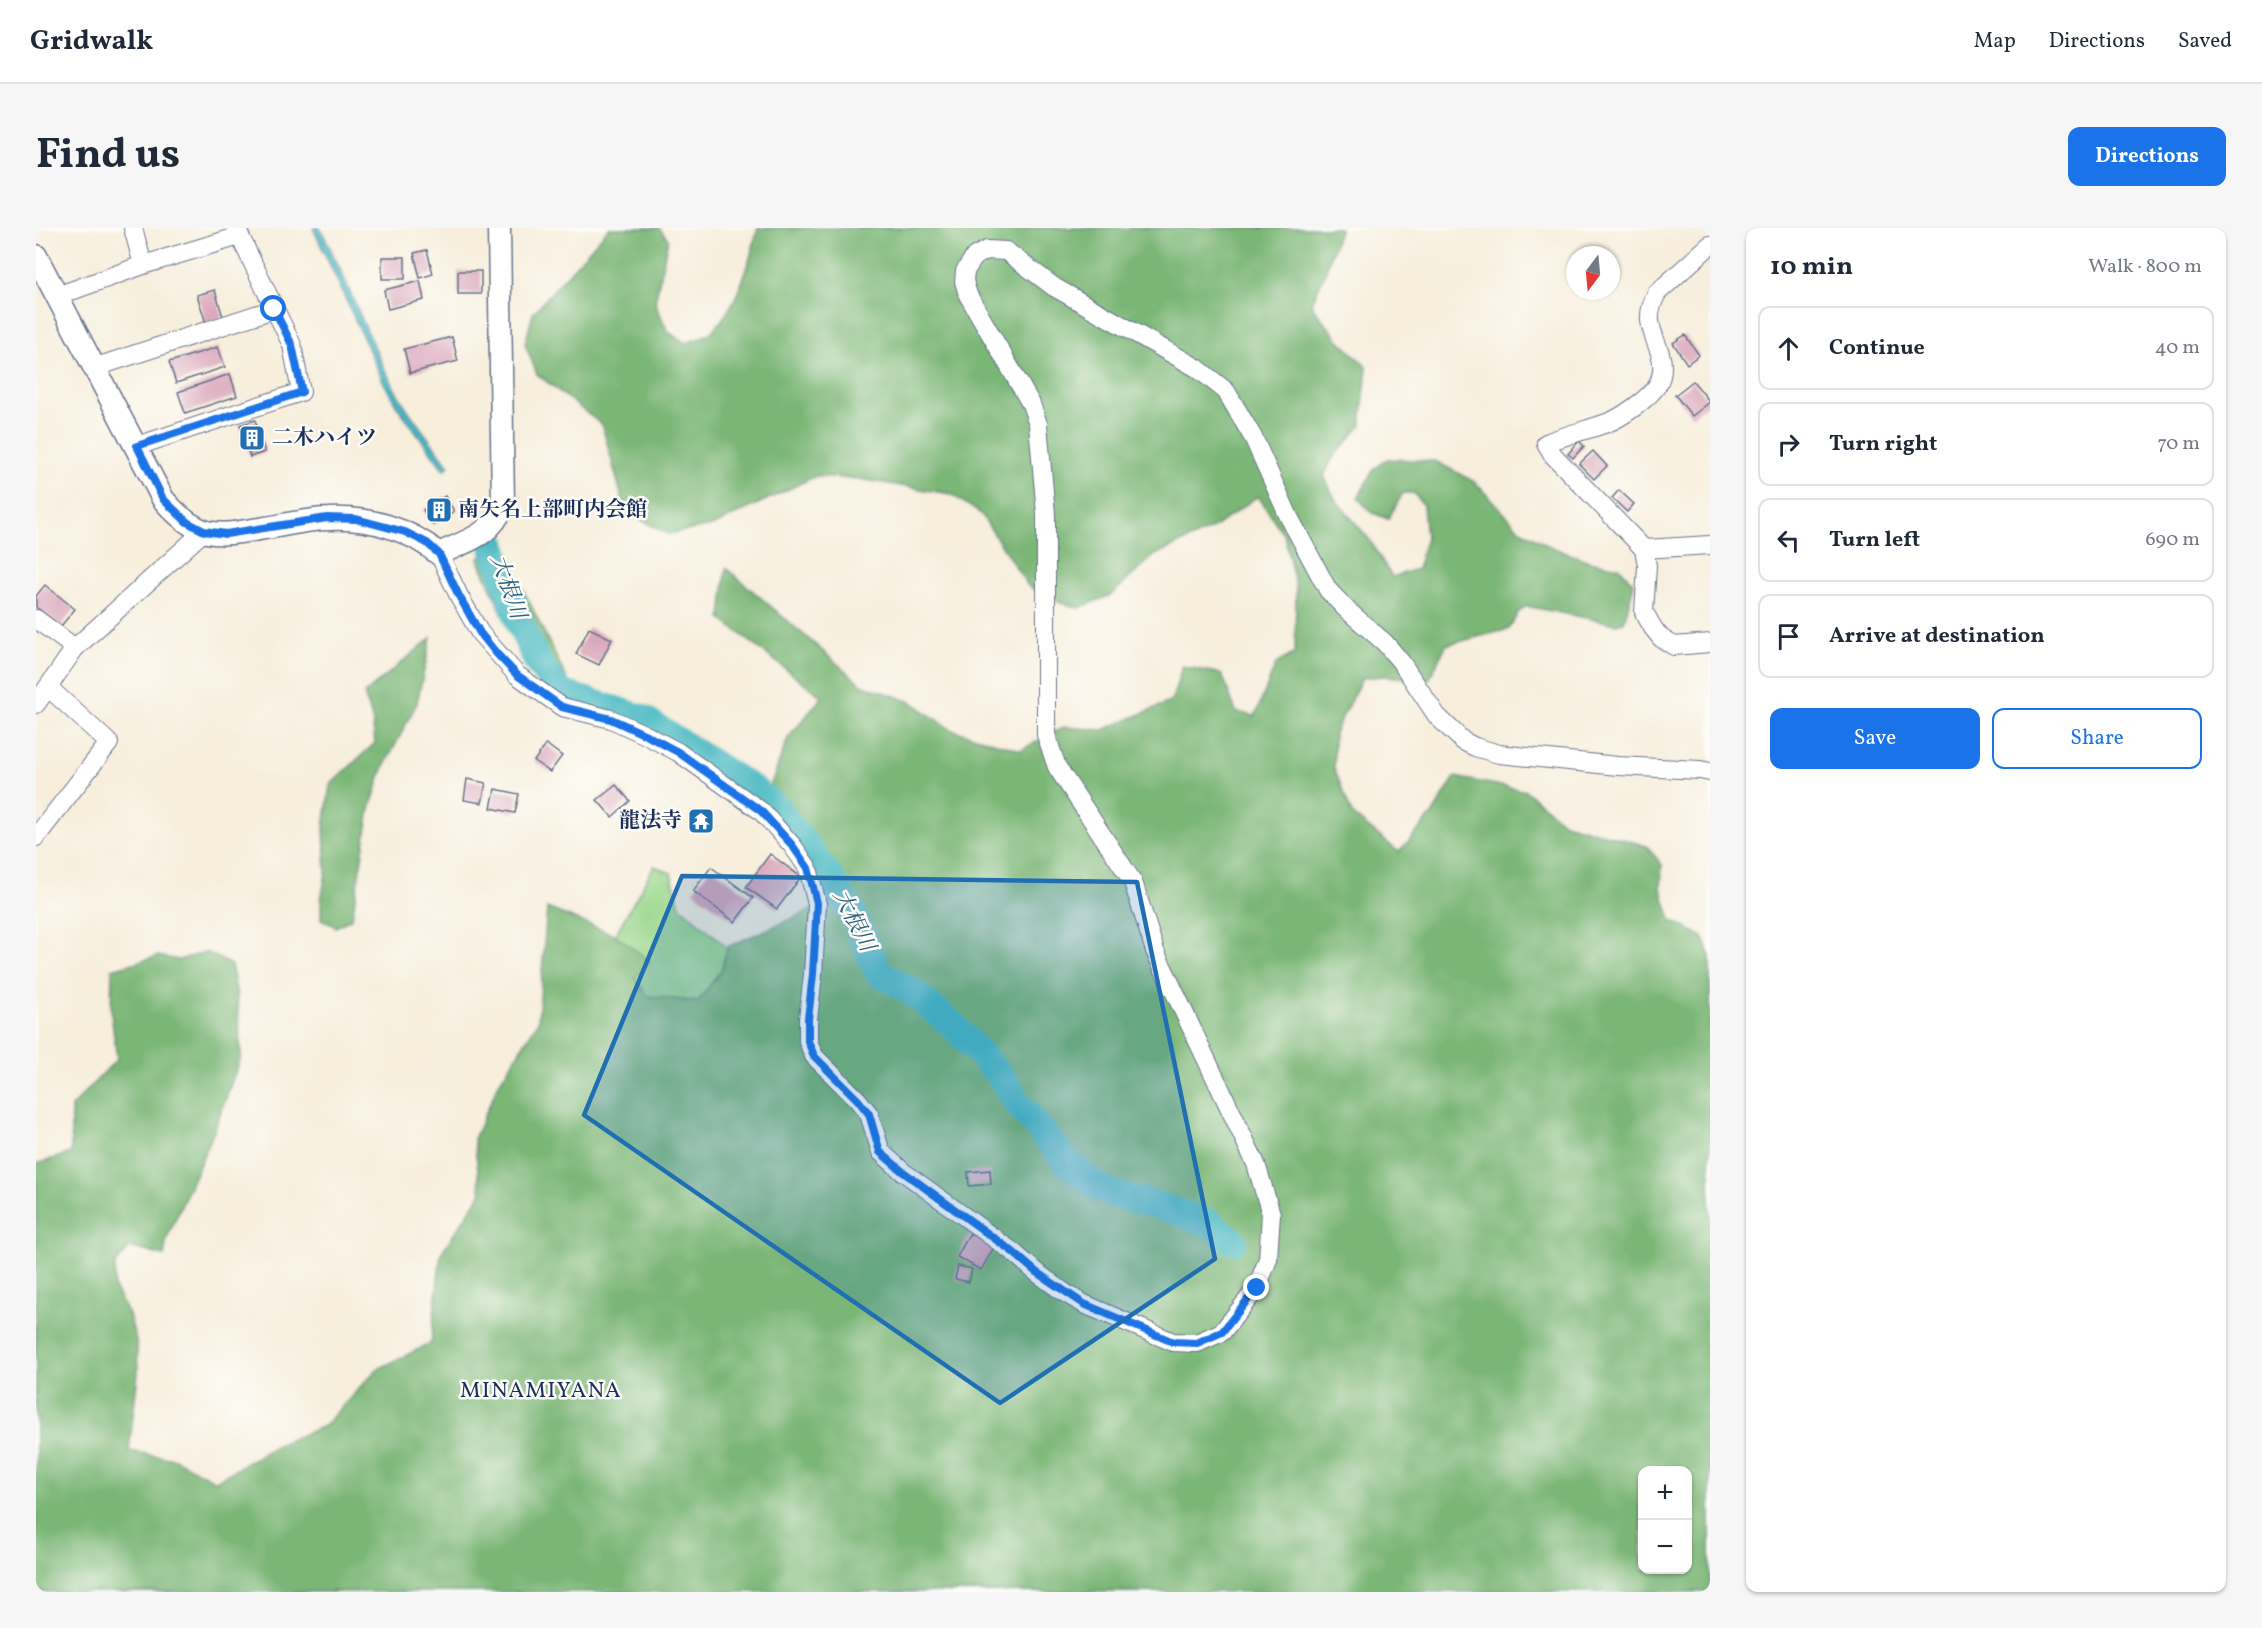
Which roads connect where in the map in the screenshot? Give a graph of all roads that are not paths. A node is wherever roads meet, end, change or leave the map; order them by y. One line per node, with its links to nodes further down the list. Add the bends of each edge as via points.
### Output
1 (133, 228): 6 (street)
2 (499, 228): 14 (street, via 503,506 488,531)
3 (238, 232): 6 (street); 8 (street)
4 (1710, 245): 13 (street, via 1652,302 1648,314 1663,363 1658,385 1637,405 1609,422 1546,443 1552,455)
5 (36, 256): 7 (street)
6 (143, 265): 7 (street)
7 (57, 296): 9 (street)
8 (274, 309): 9 (street); 10 (street, via 292,345 302,392)
9 (96, 367): 10 (street)
10 (137, 446): 11 (street, via 163,499 187,522)
11 (204, 531): 14 (street, via 226,534 327,518 356,519 405,532); 17 (street)
12 (1710, 545): 13 (street)
13 (1644, 549): 16 (street, via 1644,612 1653,628 1674,646)
14 (439, 554): 20 (street, via 480,633 517,675 562,707 611,719 678,752 761,811 792,845 808,868 817,903 808,1041 814,1056 869,1114 880,1152 1065,1293 1173,1342 1197,1343 1222,1332 1257,1288 1268,1259 1271,1214 1256,1164 1155,951 1133,882 1057,767 1046,735 1046,514 1038,424 1031,404 968,295 965,271 975,256 987,250 1006,251 1054,287 1197,368 1226,391 1254,439 1328,590 1385,643 1437,716 1463,741 1499,754 1618,766)
15 (36, 619): 17 (street)
16 (1710, 643)
17 (75, 648): 18 (street)
18 (49, 688): 19 (street); 21 (street, via 109,743)
19 (36, 704)
20 (1707, 768)
21 (36, 837)

